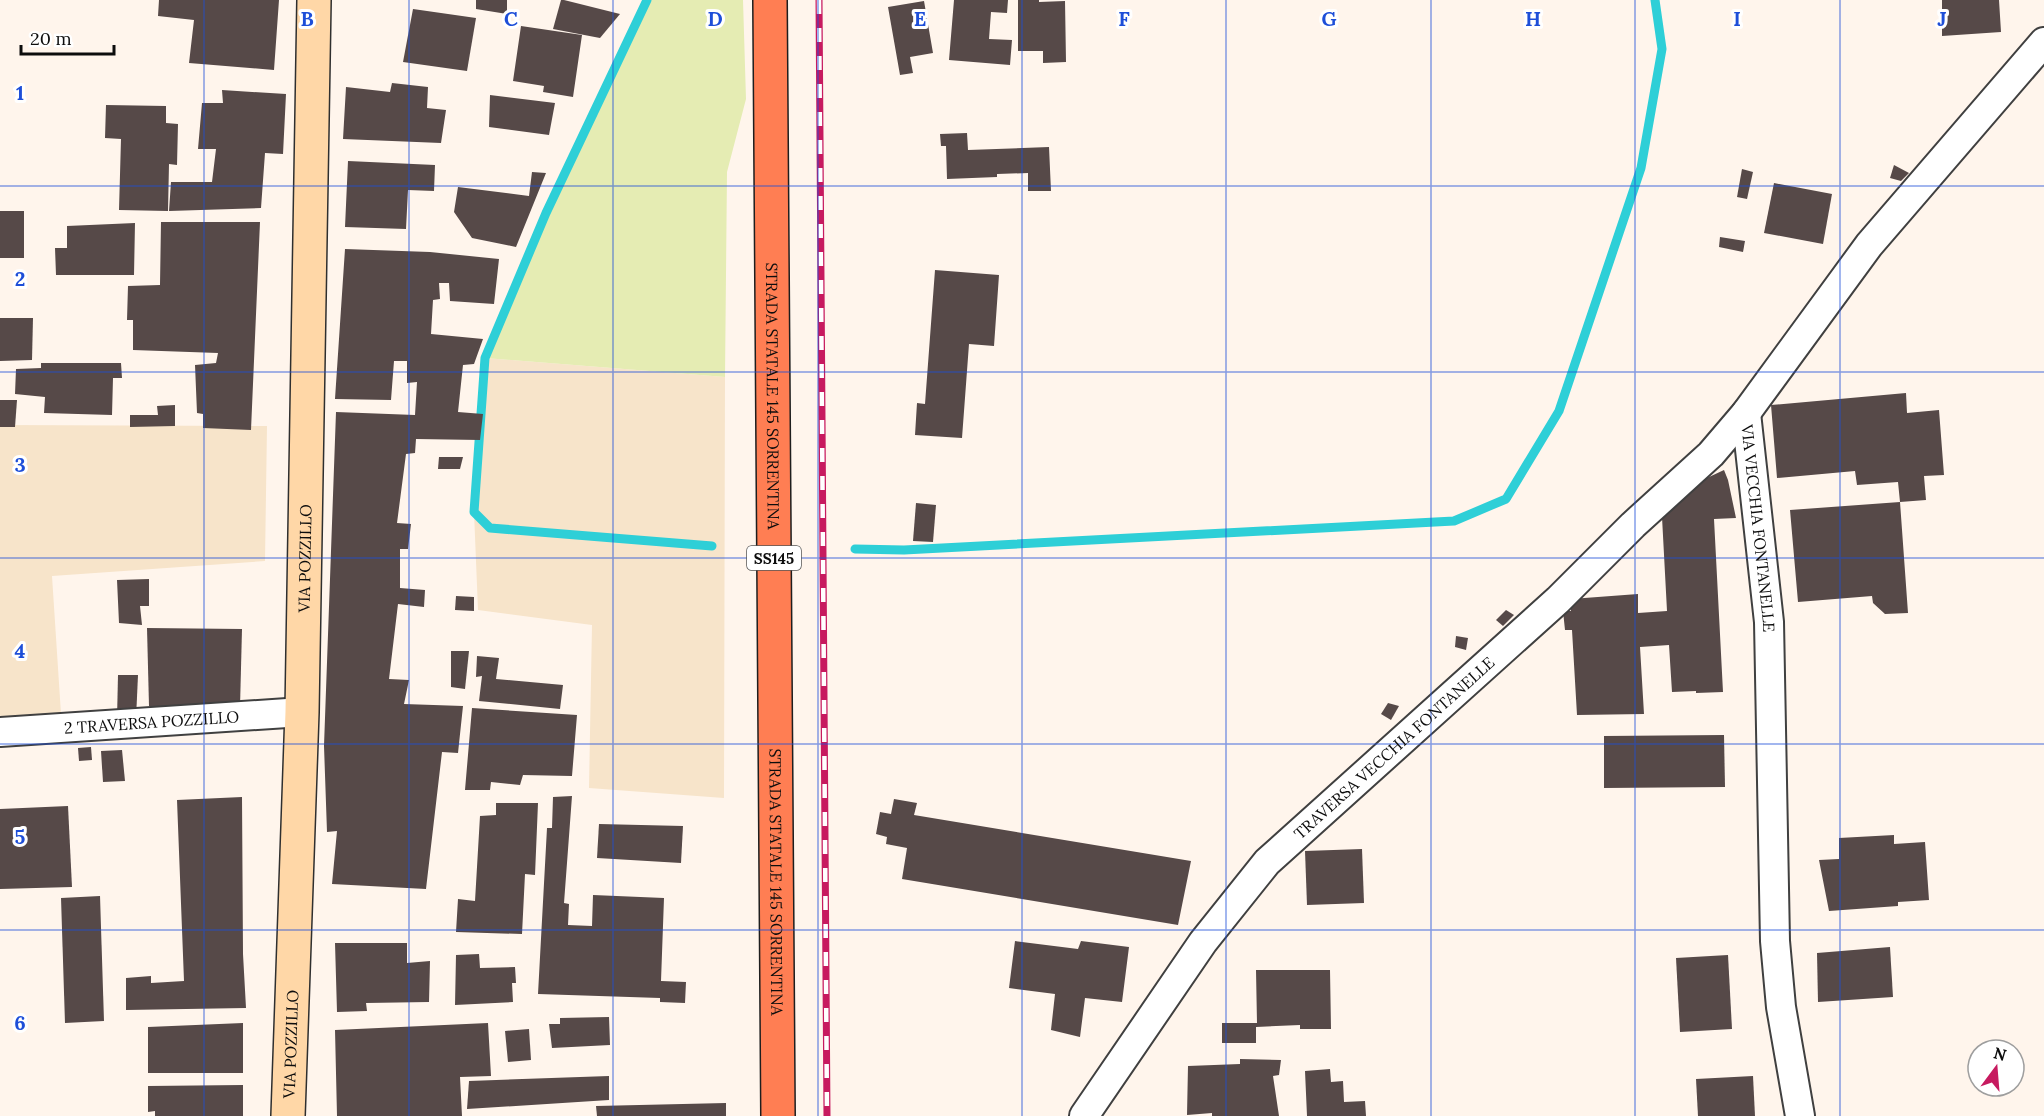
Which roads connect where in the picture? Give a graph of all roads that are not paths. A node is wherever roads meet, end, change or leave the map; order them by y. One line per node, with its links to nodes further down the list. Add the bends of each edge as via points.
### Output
1 (314, 0): 5 (main road, VIA POZZILLO)
2 (770, 0): 8 (highway, STRADA STATALE 145 SORRENTINA / SS145)
3 (2044, 42): 4 (street, VIA VECCHIA FONTANELLE, via 1869,245)
4 (1746, 413): 9 (street, TRAVERSA VECCHIA FONTANELLE, via 1711,453 1558,600 1267,862 1203,942); 10 (street, VIA VECCHIA FONTANELLE, via 1769,622 1781,1007)
5 (302, 712): 6 (street, 2 TRAVERSA POZZILLO); 7 (main road, VIA POZZILLO)
6 (0, 732)
7 (288, 1116)
8 (778, 1116)
9 (1084, 1116)
10 (1800, 1116)

